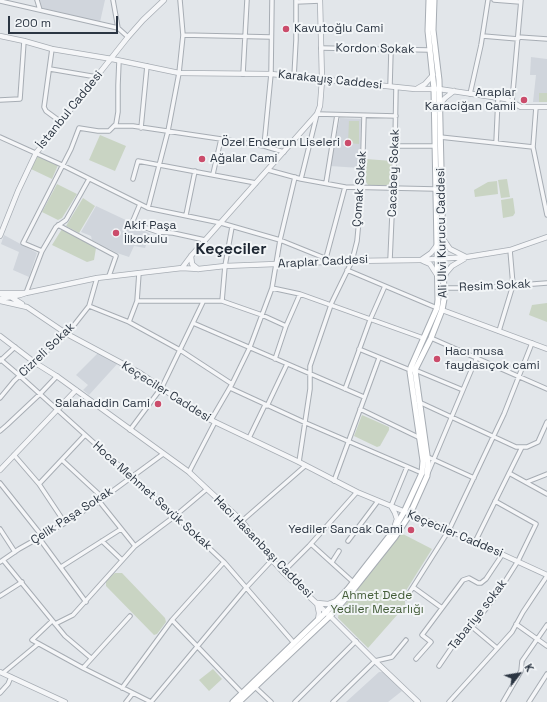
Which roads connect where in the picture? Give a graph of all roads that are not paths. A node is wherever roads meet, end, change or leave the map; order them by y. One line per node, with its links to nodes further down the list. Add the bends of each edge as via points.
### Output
1 (37, 0): 15 (street)
2 (113, 0): 16 (street)
3 (164, 0): 21 (street, İstanbul Caddesi)
4 (180, 0): 17 (street)
5 (247, 0): 19 (street)
6 (272, 0): 22 (street)
7 (429, 0): 29 (main road, Ali Ulvi Kurucu Caddesi)
8 (434, 0): 44 (main road, Ali Ulvi Kurucu Caddesi)
9 (488, 0): 20 (street)
10 (494, 0): 14 (street)
11 (0, 1): 15 (street)
12 (296, 1): 13 (street); 39 (street)
13 (320, 1): 26 (street)
14 (520, 1): 23 (street)
15 (40, 10): 16 (street)
16 (118, 28): 21 (street)
17 (183, 35): 19 (street); 34 (street)
18 (0, 36): 25 (street, Karakayış Caddesi)
19 (246, 36): 22 (street); 35 (street)
20 (483, 36): 23 (street); 46 (street)
21 (128, 37): 30 (street, İstanbul Caddesi)
22 (271, 37): 36 (street)
23 (518, 38): 24 (street); 49 (street)
24 (547, 39)
25 (24, 41): 27 (street, Karakayış Caddesi); 48 (street, via 20,99)
26 (321, 48): 28 (street, Kordon Sokak); 40 (street)
27 (52, 49): 30 (street, Karakayış Caddesi); 33 (street)
28 (391, 50): 29 (street, Kordon Sokak); 41 (street)
29 (429, 50): 37 (main road, Ali Ulvi Kurucu Caddesi)
30 (112, 59): 31 (street, Karakayış Caddesi); 38 (street, İstanbul Caddesi)
31 (119, 61): 32 (street, Karakayış Caddesi); 58 (street, via 118,112)
32 (147, 66): 34 (street, Karakayış Caddesi); 59 (street)
33 (50, 69): 38 (street); 57 (street, via 45,109)
34 (179, 73): 35 (street, Karakayış Caddesi); 60 (street)
35 (243, 74): 36 (street, Karakayış Caddesi)
36 (271, 74): 39 (street, Karakayış Caddesi); 65 (street)
37 (433, 76): 43 (street); 44 (main road, Ali Ulvi Kurucu Caddesi)
38 (97, 77): 57 (street, İstanbul Caddesi)
39 (294, 77): 40 (street, Karakayış Caddesi)
40 (322, 80): 41 (street, Karakayış Caddesi); 53 (street)
41 (390, 86): 42 (street, Karakayış Caddesi)
42 (396, 87): 43 (street, Karakayış Caddesi); 56 (street, Cacabey Sokak)
43 (415, 89): 44 (street, Karakayış Caddesi)
44 (436, 89): 45 (street, Karakayış Caddesi); 50 (main road, Ali Ulvi Kurucu Caddesi); 67 (main road, Ali Ulvi Kurucu Caddesi)
45 (454, 91): 46 (street, Karakayış Caddesi); 50 (street)
46 (470, 94): 47 (street, Karakayış Caddesi)
47 (498, 98): 49 (street, Karakayış Caddesi); 64 (street)
48 (0, 100)
49 (512, 102): 51 (street, Karakayış Caddesi, via 521,107)
50 (439, 105): 62 (main road, Ali Ulvi Kurucu Caddesi)
51 (536, 107): 52 (street, Karakayış Caddesi); 68 (street)
52 (547, 107)
53 (317, 114): 54 (street); 69 (street); 79 (street)
54 (337, 115): 55 (street); 81 (street)
55 (364, 116): 56 (street); 83 (street, Çomak Sokak)
56 (396, 116): 66 (street, Cacabey Sokak)
57 (61, 122): 70 (street, İstanbul Caddesi)
58 (114, 126): 59 (street); 72 (street, via 109,131 79,128)
59 (141, 128): 60 (street)
60 (168, 131): 63 (street); 71 (street)
61 (0, 137): 70 (street)
62 (440, 137): 64 (street); 95 (main road, Ali Ulvi Kurucu Caddesi)
63 (221, 138): 65 (street); 75 (street)
64 (496, 143): 68 (street)
65 (264, 146): 69 (street)
66 (395, 146): 67 (street); 84 (street, Cacabey Sokak)
67 (435, 146): 85 (main road, Ali Ulvi Kurucu Caddesi)
68 (533, 147): 89 (street)
69 (284, 152): 73 (street)
70 (36, 153): 72 (street); 93 (street, İstanbul Caddesi)
71 (159, 164): 74 (street); 78 (street, via 138,161); 87 (street)
72 (62, 165): 77 (street); 100 (street, via 24,243)
73 (268, 170): 76 (street); 80 (street)
74 (195, 171): 75 (street); 88 (street)
75 (212, 174): 80 (street)
76 (295, 177): 79 (street); 97 (street)
77 (89, 179): 86 (street); 91 (street, via 66,220)
78 (133, 179)
79 (302, 179): 81 (street)
80 (256, 183): 90 (street)
81 (326, 183): 82 (street)
82 (345, 187): 83 (street); 103 (street)
83 (362, 187): 84 (street); 107 (street, Çomak Sokak, via 357,241)
84 (393, 188): 85 (street); 104 (street, Cacabey Sokak)
85 (435, 189): 98 (main road, Ali Ulvi Kurucu Caddesi)
86 (140, 204): 87 (street); 96 (street, via 132,223 158,232)
87 (148, 208): 88 (street)
88 (186, 215): 90 (street)
89 (547, 215)
90 (221, 223): 92 (street); 96 (street)
91 (58, 225): 100 (street); 115 (street, via 116,256)
92 (232, 227): 97 (street); 110 (street)
93 (0, 236)
94 (547, 237): 99 (street, Araplar Caddesi)
95 (443, 239): 102 (street, via 450,249); 106 (main road, Ali Ulvi Kurucu Caddesi)
96 (205, 240): 101 (street)
97 (280, 240): 103 (street); 109 (street)
98 (438, 244): 105 (street, via 431,253); 106 (main road, Ali Ulvi Kurucu Caddesi)
99 (510, 250): 102 (street, Araplar Caddesi); 120 (street)
100 (42, 252): 124 (street)
101 (191, 256): 111 (street); 112 (street, via 192,264)
102 (467, 257): 106 (street, Araplar Caddesi); 118 (street, via 452,266)
103 (326, 258): 108 (street)
104 (390, 260): 105 (street, Araplar Caddesi); 107 (street, Araplar Caddesi)
105 (420, 260): 106 (street, Araplar Caddesi); 116 (street, via 430,264)
106 (440, 260): 116 (main road, Ali Ulvi Kurucu Caddesi); 118 (main road, Ali Ulvi Kurucu Caddesi)
107 (352, 261): 108 (street, Araplar Caddesi); 113 (street, Çomak Sokak)
108 (333, 262): 109 (street, Araplar Caddesi)
109 (275, 265): 110 (street, Araplar Caddesi); 122 (street)
110 (225, 266): 112 (street, Araplar Caddesi); 130 (street)
111 (182, 268): 112 (street, Araplar Caddesi); 114 (street, Araplar Caddesi)
112 (198, 269)
113 (347, 270): 121 (street); 133 (street, Çomak Sokak)
114 (139, 273): 115 (street, Araplar Caddesi); 129 (street)
115 (109, 276): 117 (street, Araplar Caddesi)
116 (438, 276): 135 (main road, Ali Ulvi Kurucu Caddesi)
117 (98, 278): 124 (street, Araplar Caddesi); 132 (street, Cizreli Sokak)
118 (443, 280): 123 (main road, Ali Ulvi Kurucu Caddesi)
119 (547, 283): 120 (street, Resim Sokak)
120 (513, 285): 123 (street, Resim Sokak); 141 (street)
121 (385, 286): 135 (street); 137 (street)
122 (272, 288): 126 (street); 136 (street)
123 (444, 288): 135 (main road, Ali Ulvi Kurucu Caddesi)
124 (26, 292): 125 (street, Araplar Caddesi); 127 (street, Araplar Caddesi); 134 (street, via 23,300)
125 (0, 293): 127 (street)
126 (300, 294): 133 (street); 140 (street)
127 (10, 297): 128 (street, Araplar Caddesi); 134 (street)
128 (0, 300): 134 (street, Keçeciler Caddesi)
129 (137, 301): 131 (street); 138 (street)
130 (222, 301): 131 (street); 136 (street)
131 (203, 302): 139 (street)
132 (89, 306): 138 (street); 142 (street, Cizreli Sokak)
133 (330, 306): 137 (street); 159 (street, Çomak Sokak, via 310,366)
134 (27, 307): 142 (street, Keçeciler Caddesi)
135 (439, 309): 141 (street); 144 (main road, Ali Ulvi Kurucu Caddesi); 145 (main road, Ali Ulvi Kurucu Caddesi)
136 (262, 315): 140 (street); 148 (street)
137 (370, 320): 144 (street); 149 (street)
138 (129, 322): 151 (street)
139 (193, 323): 148 (street); 151 (street)
140 (286, 326): 154 (street)
141 (499, 331): 146 (street)
142 (67, 334): 156 (street, Cizreli Sokak); 164 (street, Keçeciler Caddesi, via 140,373)
143 (0, 336): 147 (street, Hacı Hasanbaşı Caddesi)
144 (423, 338): 158 (main road, Ali Ulvi Kurucu Caddesi)
145 (431, 338): 153 (street); 158 (main road, Ali Ulvi Kurucu Caddesi)
146 (532, 343): 150 (street); 162 (street)
147 (15, 347): 155 (street); 156 (street, Hacı Hasanbaşı Caddesi)
148 (250, 347): 154 (street); 163 (street)
149 (359, 349): 152 (street); 166 (street)
150 (547, 349)
151 (180, 350): 163 (street); 164 (street)
152 (380, 358): 158 (street); 171 (street)
153 (476, 358): 162 (street); 169 (street)
154 (275, 359): 157 (street)
155 (0, 360): 160 (street, Hoca Mehmet Sevük Sokak)
156 (34, 362): 160 (street, Cizreli Sokak); 161 (street, Hacı Hasanbaşı Caddesi)
157 (287, 364): 159 (street); 174 (street)
158 (413, 370): 169 (street); 173 (main road, Ali Ulvi Kurucu Caddesi); 186 (main road, Ali Ulvi Kurucu Caddesi)
159 (311, 375): 166 (street); 180 (street, Çomak Sokak)
160 (20, 376): 170 (street, Hoca Mehmet Sevük Sokak); 172 (street, Cizreli Sokak)
161 (57, 376): 168 (street, Hacı Hasanbaşı Caddesi); 170 (street)
162 (518, 377): 167 (street); 184 (street)
163 (232, 384): 165 (street)
164 (162, 388): 178 (street, Keçeciler Caddesi); 182 (street)
165 (230, 388): 174 (street); 178 (street)
166 (345, 389): 171 (street)
167 (547, 389)
168 (76, 390): 176 (street); 182 (street, Hacı Hasanbaşı Caddesi)
169 (463, 390): 177 (street)
170 (40, 394): 176 (street, Hoca Mehmet Sevük Sokak); 181 (street)
171 (364, 397): 175 (street)
172 (0, 398)
173 (420, 402): 177 (street); 191 (main road, Ali Ulvi Kurucu Caddesi)
174 (266, 405): 180 (street); 185 (street)
175 (360, 409): 186 (street); 187 (street)
176 (57, 410): 183 (street, Hoca Mehmet Sevük Sokak); 190 (street)
177 (452, 417): 184 (street); 192 (street)
178 (213, 421): 185 (street, Keçeciler Caddesi); 198 (street)
179 (547, 422): 188 (street, via 538,442)
180 (306, 423): 187 (street); 194 (street, Çomak Sokak)
181 (0, 430)
182 (130, 430): 189 (street, Hacı Hasanbaşı Caddesi)
183 (85, 436): 193 (street); 203 (street, Hoca Mehmet Sevük Sokak)
184 (493, 436): 188 (street, via 516,447); 204 (street)
185 (249, 438): 194 (street, Keçeciler Caddesi)
186 (420, 438): 199 (main road, Ali Ulvi Kurucu Caddesi)
187 (348, 442): 196 (street); 205 (street)
188 (522, 447): 200 (street)
189 (163, 454): 198 (street, Hacı Hasanbaşı Caddesi); 203 (street, Çelik Paşa Sokak)
190 (14, 455): 197 (street); 208 (street)
191 (428, 457): 192 (street); 202 (main road, Ali Ulvi Kurucu Caddesi)
192 (434, 459): 202 (street); 204 (street)
193 (62, 460): 208 (street); 212 (street)
194 (299, 462): 195 (street, Keçeciler Caddesi)
195 (306, 466): 205 (street, Keçeciler Caddesi); 219 (street)
196 (408, 467): 199 (street); 215 (street)
197 (0, 470)
198 (189, 472): 209 (street, Hacı Hasanbaşı Caddesi)
199 (422, 473): 216 (main road, Ali Ulvi Kurucu Caddesi)
200 (509, 473): 206 (street); 214 (street)
201 (547, 474): 206 (street)
202 (427, 476): 217 (main road, Ali Ulvi Kurucu Caddesi)
203 (131, 477): 212 (street, Çelik Paşa Sokak); 218 (street, Hoca Mehmet Sevük Sokak)
204 (474, 478): 224 (street)
205 (334, 481): 210 (street, Keçeciler Caddesi)
206 (527, 482): 211 (street)
207 (0, 483): 225 (street)
208 (39, 484): 220 (street)
209 (207, 489): 218 (street); 219 (street, Hacı Hasanbaşı Caddesi)
210 (357, 492): 213 (street, Keçeciler Caddesi); 229 (street)
211 (547, 494)
212 (101, 499): 220 (street, Çelik Paşa Sokak); 223 (street)
213 (378, 501): 215 (street, Keçeciler Caddesi); 227 (street)
214 (495, 501): 228 (street); 239 (street, Tabariye sokak, via 536,524)
215 (391, 506): 216 (street, Keçeciler Caddesi); 222 (street, Keçeciler Caddesi, via 397,519)
216 (404, 512): 217 (street, Keçeciler Caddesi); 222 (main road, Ali Ulvi Kurucu Caddesi)
217 (410, 514): 224 (street, Keçeciler Caddesi); 253 (main road, Ali Ulvi Kurucu Caddesi, via 353,590)
218 (175, 516): 230 (street); 237 (street, Hoca Mehmet Sevük Sokak)
219 (242, 521): 235 (street, Hacı Hasanbaşı Caddesi)
220 (65, 523): 225 (street, Çelik Paşa Sokak)
221 (0, 528): 232 (street)
222 (395, 528): 244 (main road, Ali Ulvi Kurucu Caddesi)
223 (120, 529): 226 (street); 230 (street)
224 (450, 530): 228 (street, Keçeciler Caddesi); 245 (street)
225 (41, 537): 232 (street, Çelik Paşa Sokak); 240 (street)
226 (102, 541): 234 (street); 240 (street)
227 (348, 541)
228 (475, 542): 233 (street, Keçeciler Caddesi)
229 (311, 544): 238 (street); 241 (street)
230 (135, 546): 234 (street)
231 (339, 551): 238 (street)
232 (15, 552): 236 (street, Çelik Paşa Sokak)
233 (502, 555): 239 (street, Keçeciler Caddesi); 252 (street, via 481,583 466,578)
234 (122, 560): 250 (street)
235 (272, 560): 241 (street, Hacı Hasanbaşı Caddesi); 246 (street)
236 (2, 561): 243 (street)
237 (224, 562): 246 (street, Hoca Mehmet Sevük Sokak); 255 (street)
238 (332, 562): 244 (street)
239 (518, 562): 242 (street, Keçeciler Caddesi); 260 (street, Tabariye sokak)
240 (61, 566): 250 (street)
241 (283, 572): 251 (street, Hacı Hasanbaşı Caddesi)
242 (547, 575): 258 (street)
243 (22, 582): 247 (street); 257 (street)
244 (353, 582): 249 (main road, Ali Ulvi Kurucu Caddesi)
245 (413, 587): 248 (street); 252 (street)
246 (246, 588): 264 (street, Hoca Mehmet Sevük Sokak); 267 (street)
247 (0, 596)
248 (406, 598)
249 (336, 601): 251 (street, via 328,604); 253 (main road, Ali Ulvi Kurucu Caddesi)
250 (86, 602): 257 (street, via 73,615)
251 (317, 603): 253 (street, Hacı Hasanbaşı Caddesi); 256 (street)
252 (442, 608): 270 (street, via 422,635 431,642)
253 (328, 614): 256 (main road, Ali Ulvi Kurucu Caddesi); 263 (street, Hacı Hasanbaşı Caddesi); 277 (main road, Ali Ulvi Kurucu Caddesi)
254 (130, 616): 269 (street)
255 (172, 620): 267 (street); 278 (street)
256 (318, 620): 264 (main road, Ali Ulvi Kurucu Caddesi)
257 (53, 622): 265 (street, via 32,640); 269 (street)
258 (516, 624): 261 (street); 268 (street, via 512,632)
259 (547, 625): 261 (street)
260 (472, 627): 268 (street); 272 (street, Tabariye sokak, via 454,644)
261 (537, 639): 266 (street); 292 (street, via 522,661 521,671)
262 (406, 640): 271 (street, via 392,657)
263 (356, 641): 271 (street, Hacı Hasanbaşı Caddesi); 288 (street)
264 (294, 643): 279 (main road, Ali Ulvi Kurucu Caddesi)
265 (38, 644): 273 (street); 274 (street)
266 (547, 646)
267 (197, 647): 279 (street); 284 (street)
268 (496, 648): 291 (street)
269 (91, 658): 273 (street)
270 (416, 659)
271 (375, 661): 289 (street); 290 (street, Hacı Hasanbaşı Caddesi)
272 (439, 666)
273 (83, 668): 278 (street)
274 (2, 673): 276 (street)
275 (547, 674): 293 (street)
276 (12, 677): 280 (street); 282 (street)
277 (255, 687): 286 (main road, Ali Ulvi Kurucu Caddesi); 287 (street)
278 (122, 688): 281 (street)
279 (242, 692): 285 (main road, Ali Ulvi Kurucu Caddesi)
280 (0, 693)
281 (133, 694): 283 (street); 284 (street)
282 (65, 702)
283 (126, 702)
284 (151, 702)
285 (233, 702)
286 (239, 702)
287 (272, 702)
288 (295, 702)
289 (333, 702)
290 (418, 702)
291 (449, 702)
292 (502, 702)
293 (529, 702)

